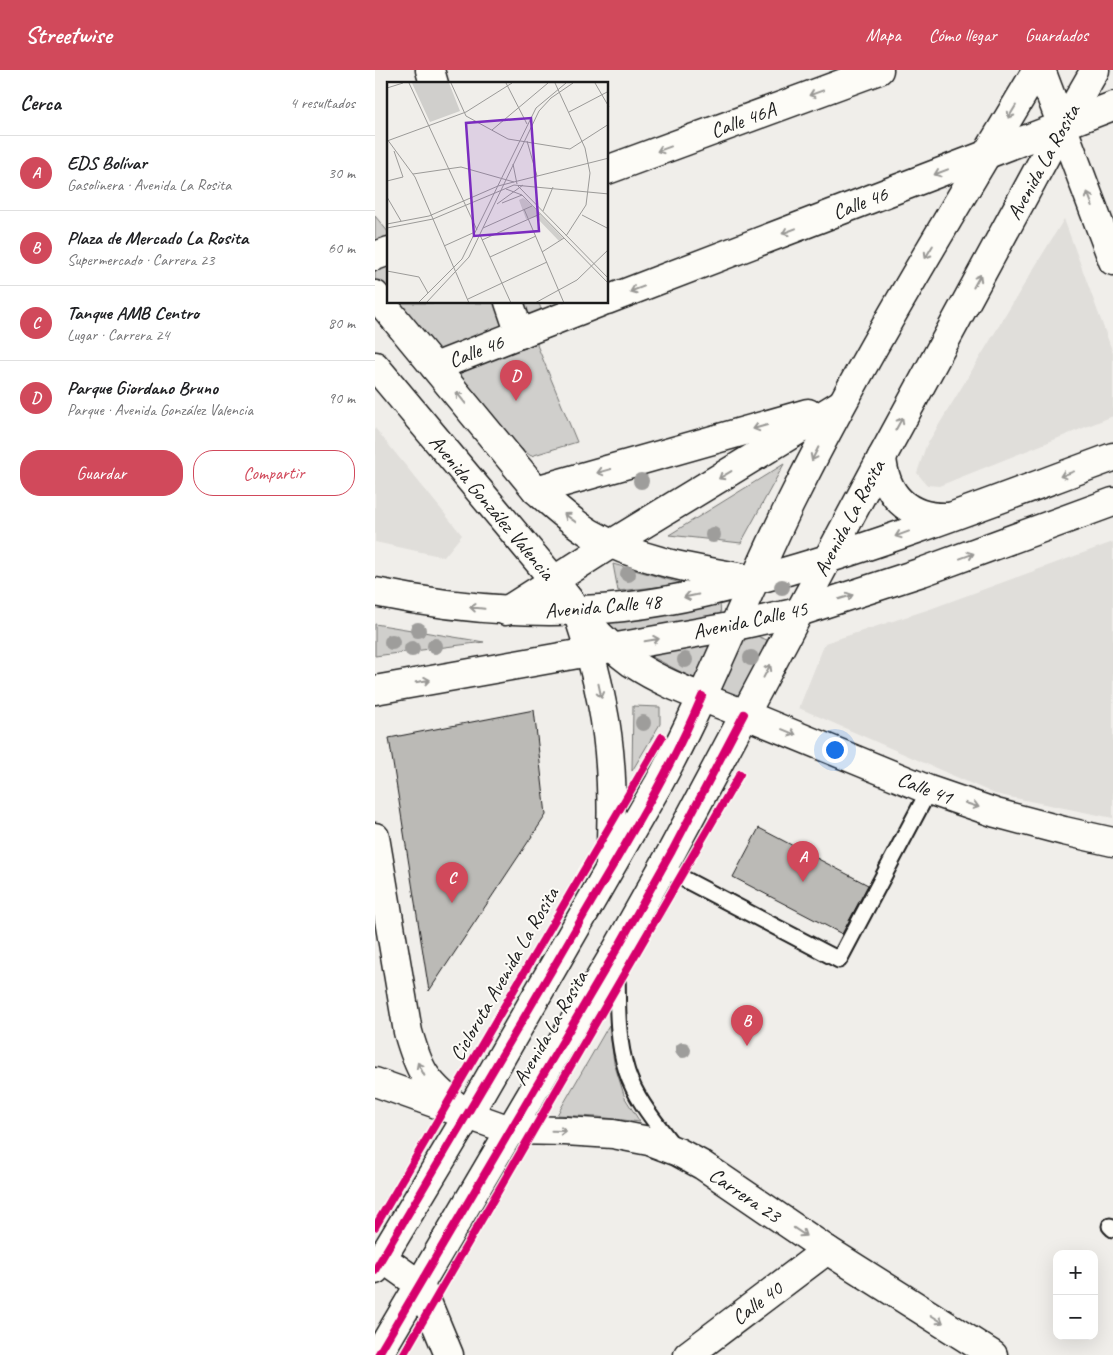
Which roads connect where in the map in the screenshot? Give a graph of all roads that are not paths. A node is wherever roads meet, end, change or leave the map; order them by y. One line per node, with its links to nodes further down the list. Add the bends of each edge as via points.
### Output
1 (879, 70): 8 (main road, Calle 46A, one-way to 8)
2 (1037, 70): 7 (main road, Avenida La Rosita, one-way to 7)
3 (1041, 70): 6 (main road)
4 (1095, 70): 6 (main road, Avenida La Rosita)
5 (1113, 106): 6 (main road, Calle 46)
6 (1063, 126): 7 (main road, Calle 46); 11 (main road, one-way to 6); 20 (main road, Avenida La Rosita, one-way to 6)
7 (986, 155): 13 (main road, Calle 46, one-way to 13); 19 (main road, Avenida La Rosita, one-way to 19)
8 (609, 169)
9 (387, 252): 10 (main road)
10 (375, 256)
11 (1113, 261)
12 (375, 296): 18 (main road)
13 (609, 299)
14 (510, 304): 16 (main road)
15 (596, 304): 16 (main road, Calle 46)
16 (520, 334): 18 (main road, Calle 46)
17 (375, 366): 27 (main road, Avenida González Valencia)
18 (435, 367): 22 (main road, one-way to 18)
19 (841, 404): 22 (main road, one-way to 22); 25 (main road, one-way to 25); 28 (main road, Avenida La Rosita, one-way to 28)
20 (881, 457): 24 (main road, via 886,482 901,502 923,515); 26 (main road, Avenida La Rosita)
21 (1113, 457): 24 (main road, one-way to 24)
22 (536, 490): 25 (main road, one-way to 22, via 589,533)
23 (1113, 502): 32 (main road, Avenida Calle 45, one-way to 23, via 922,572)
24 (948, 517): 26 (main road, one-way to 26)
25 (611, 544): 27 (main road); 28 (main road, via 681,567)
26 (827, 559): 28 (main road, Avenida Calle 48); 32 (main road, Avenida La Rosita)
27 (553, 580): 30 (main road); 31 (main road, Avenida González Valencia)
28 (755, 580): 31 (main road, Avenida Calle 48, one-way to 31, via 667,601); 33 (main road, Avenida La Rosita)
29 (375, 592): 30 (main road, Avenida Calle 48, one-way to 29, via 447,605)
30 (506, 610): 31 (main road, Avenida Calle 48)
31 (577, 610): 34 (main road)
32 (799, 612): 33 (main road, Avenida Calle 45); 37 (main road, Avenida La Rosita, one-way to 32)
33 (735, 626): 34 (main road, Avenida Calle 45, one-way to 33); 36 (main road, Avenida La Rosita)
34 (601, 649): 35 (main road, Avenida Calle 45, one-way to 34); 36 (main road, via 678,688); 42 (main road, one-way to 42, via 610,763 612,824)
35 (375, 690)
36 (703, 696): 37 (main road); 42 (main road, Avenida La Rosita, via 676,753)
37 (744, 714): 38 (main road, Calle 41, one-way to 38); 41 (main road, Avenida La Rosita)
38 (929, 790): 40 (main road, Calle 41, one-way to 40, via 996,813); 41 (lane, via 839,960)
39 (375, 837): 45 (main road, one-way to 39, via 424,1076 415,1056 408,1032)
40 (1113, 842)
41 (663, 868): 43 (main road, Avenida La Rosita)
42 (609, 871): 45 (main road, Avenida La Rosita)
43 (617, 949): 46 (main road, Avenida La Rosita); 47 (lane, via 620,1039 627,1073 644,1106)
44 (375, 1082): 45 (main road)
45 (468, 1115): 46 (main road, Carrera 23); 49 (main road, Avenida La Rosita)
46 (510, 1130): 47 (main road, Carrera 23, one-way to 47, via 613,1134 649,1141); 50 (main road, Avenida La Rosita)
47 (678, 1152): 48 (main road, Carrera 23, one-way to 48)
48 (827, 1250): 53 (main road, Calle 40); 54 (main road, Carrera 23, one-way to 54)
49 (378, 1264): 50 (main road)
50 (420, 1285): 51 (main road, Avenida La Rosita); 52 (main road)
51 (378, 1355)
52 (449, 1355)
53 (688, 1355)
54 (993, 1355)

